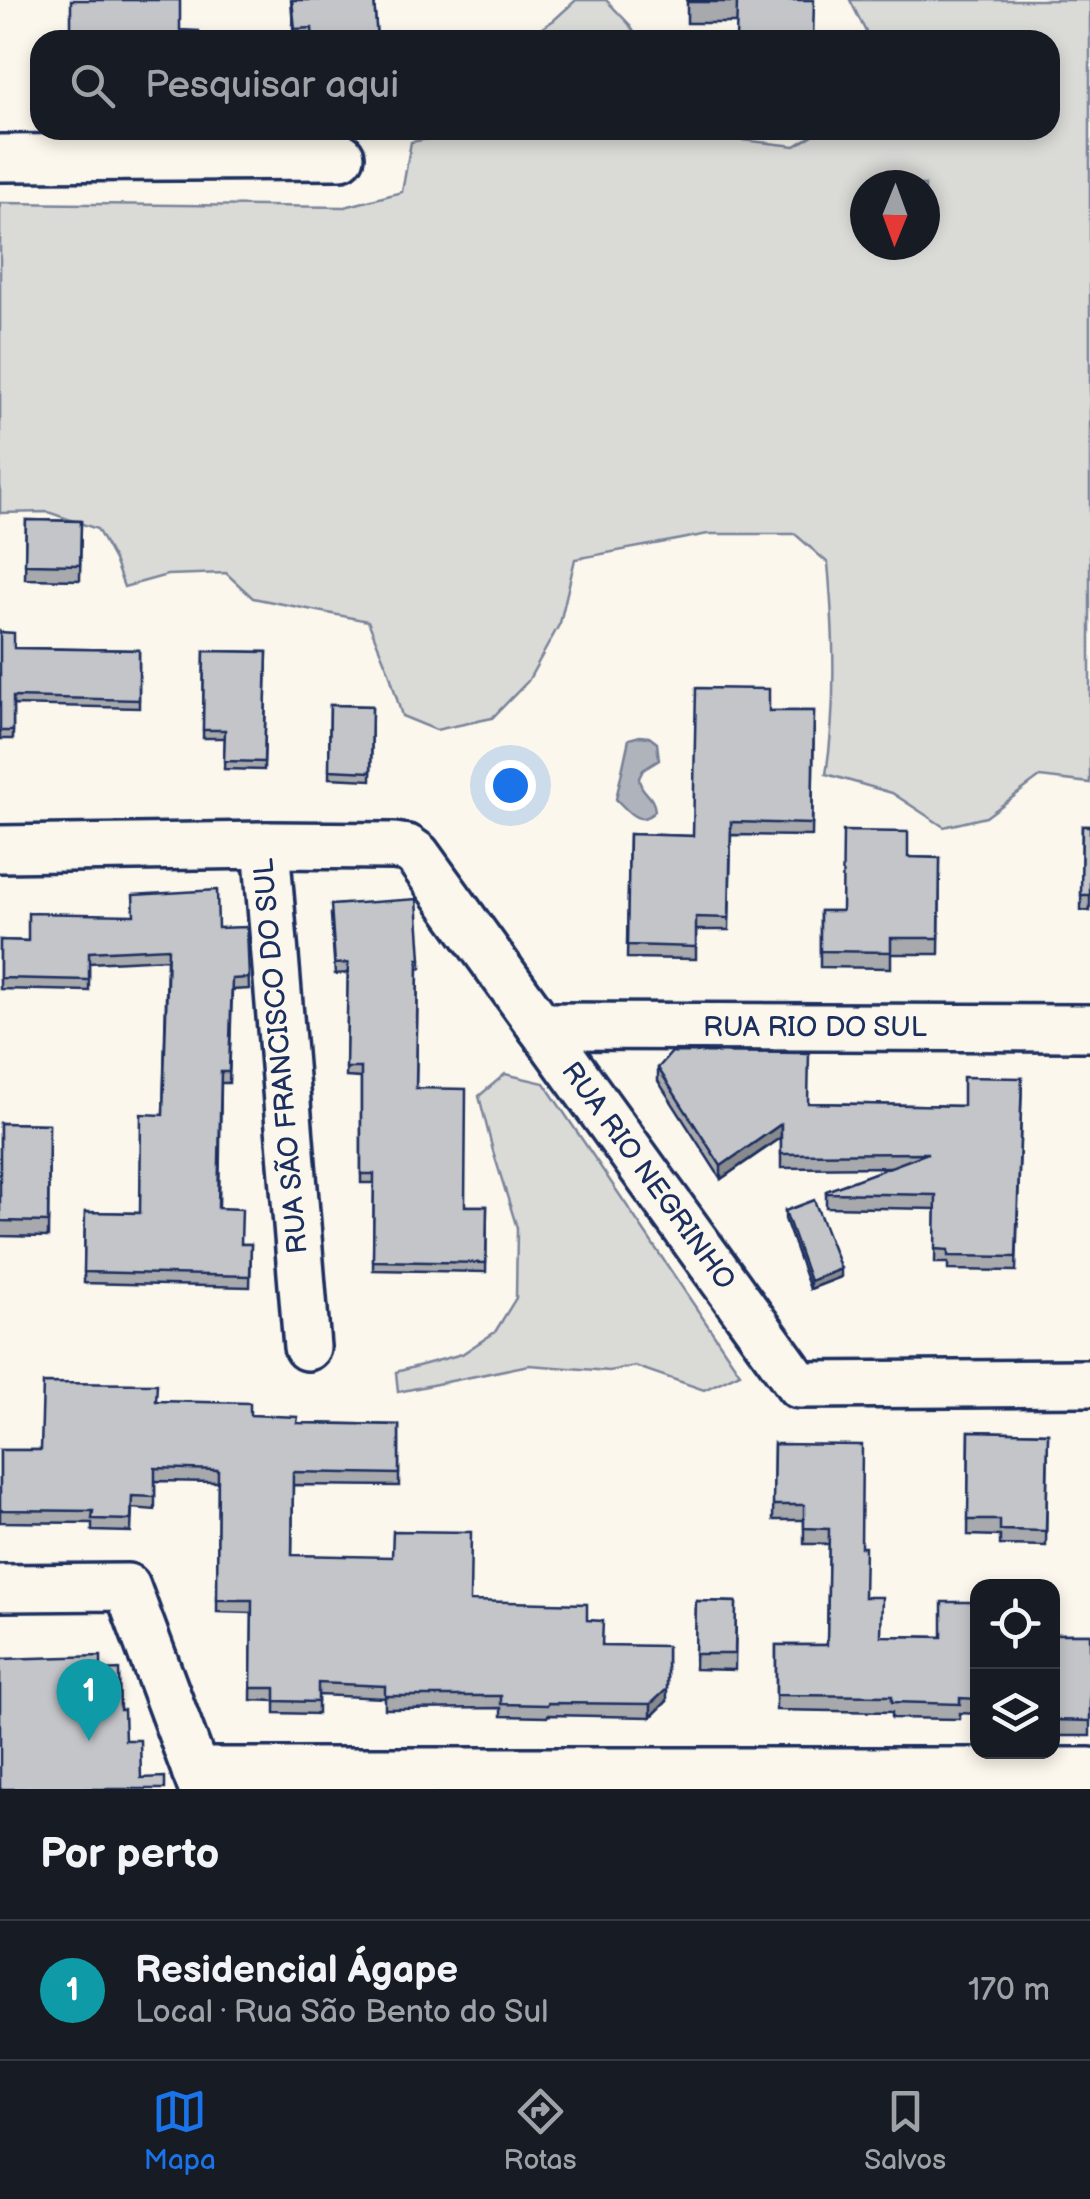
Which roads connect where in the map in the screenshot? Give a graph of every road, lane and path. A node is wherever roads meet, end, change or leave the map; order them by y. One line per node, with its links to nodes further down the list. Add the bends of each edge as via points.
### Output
1 (341, 156): 2 (street)
2 (0, 158)
3 (266, 846): 4 (street, RUA SÃO FRANCISCO DO SUL); 5 (street, RUA RIO NEGRINHO, via 407,848); 7 (street, RUA SÃO FRANCISCO DO SUL)
4 (0, 849)
5 (540, 1026): 6 (street, RUA RIO DO SUL); 8 (street, RUA RIO NEGRINHO, via 799,1384)
6 (1090, 1028)
7 (307, 1347)
8 (1090, 1383)
9 (0, 1588): 11 (street, via 128,1587)
10 (1090, 1771): 11 (street)
11 (198, 1780)

